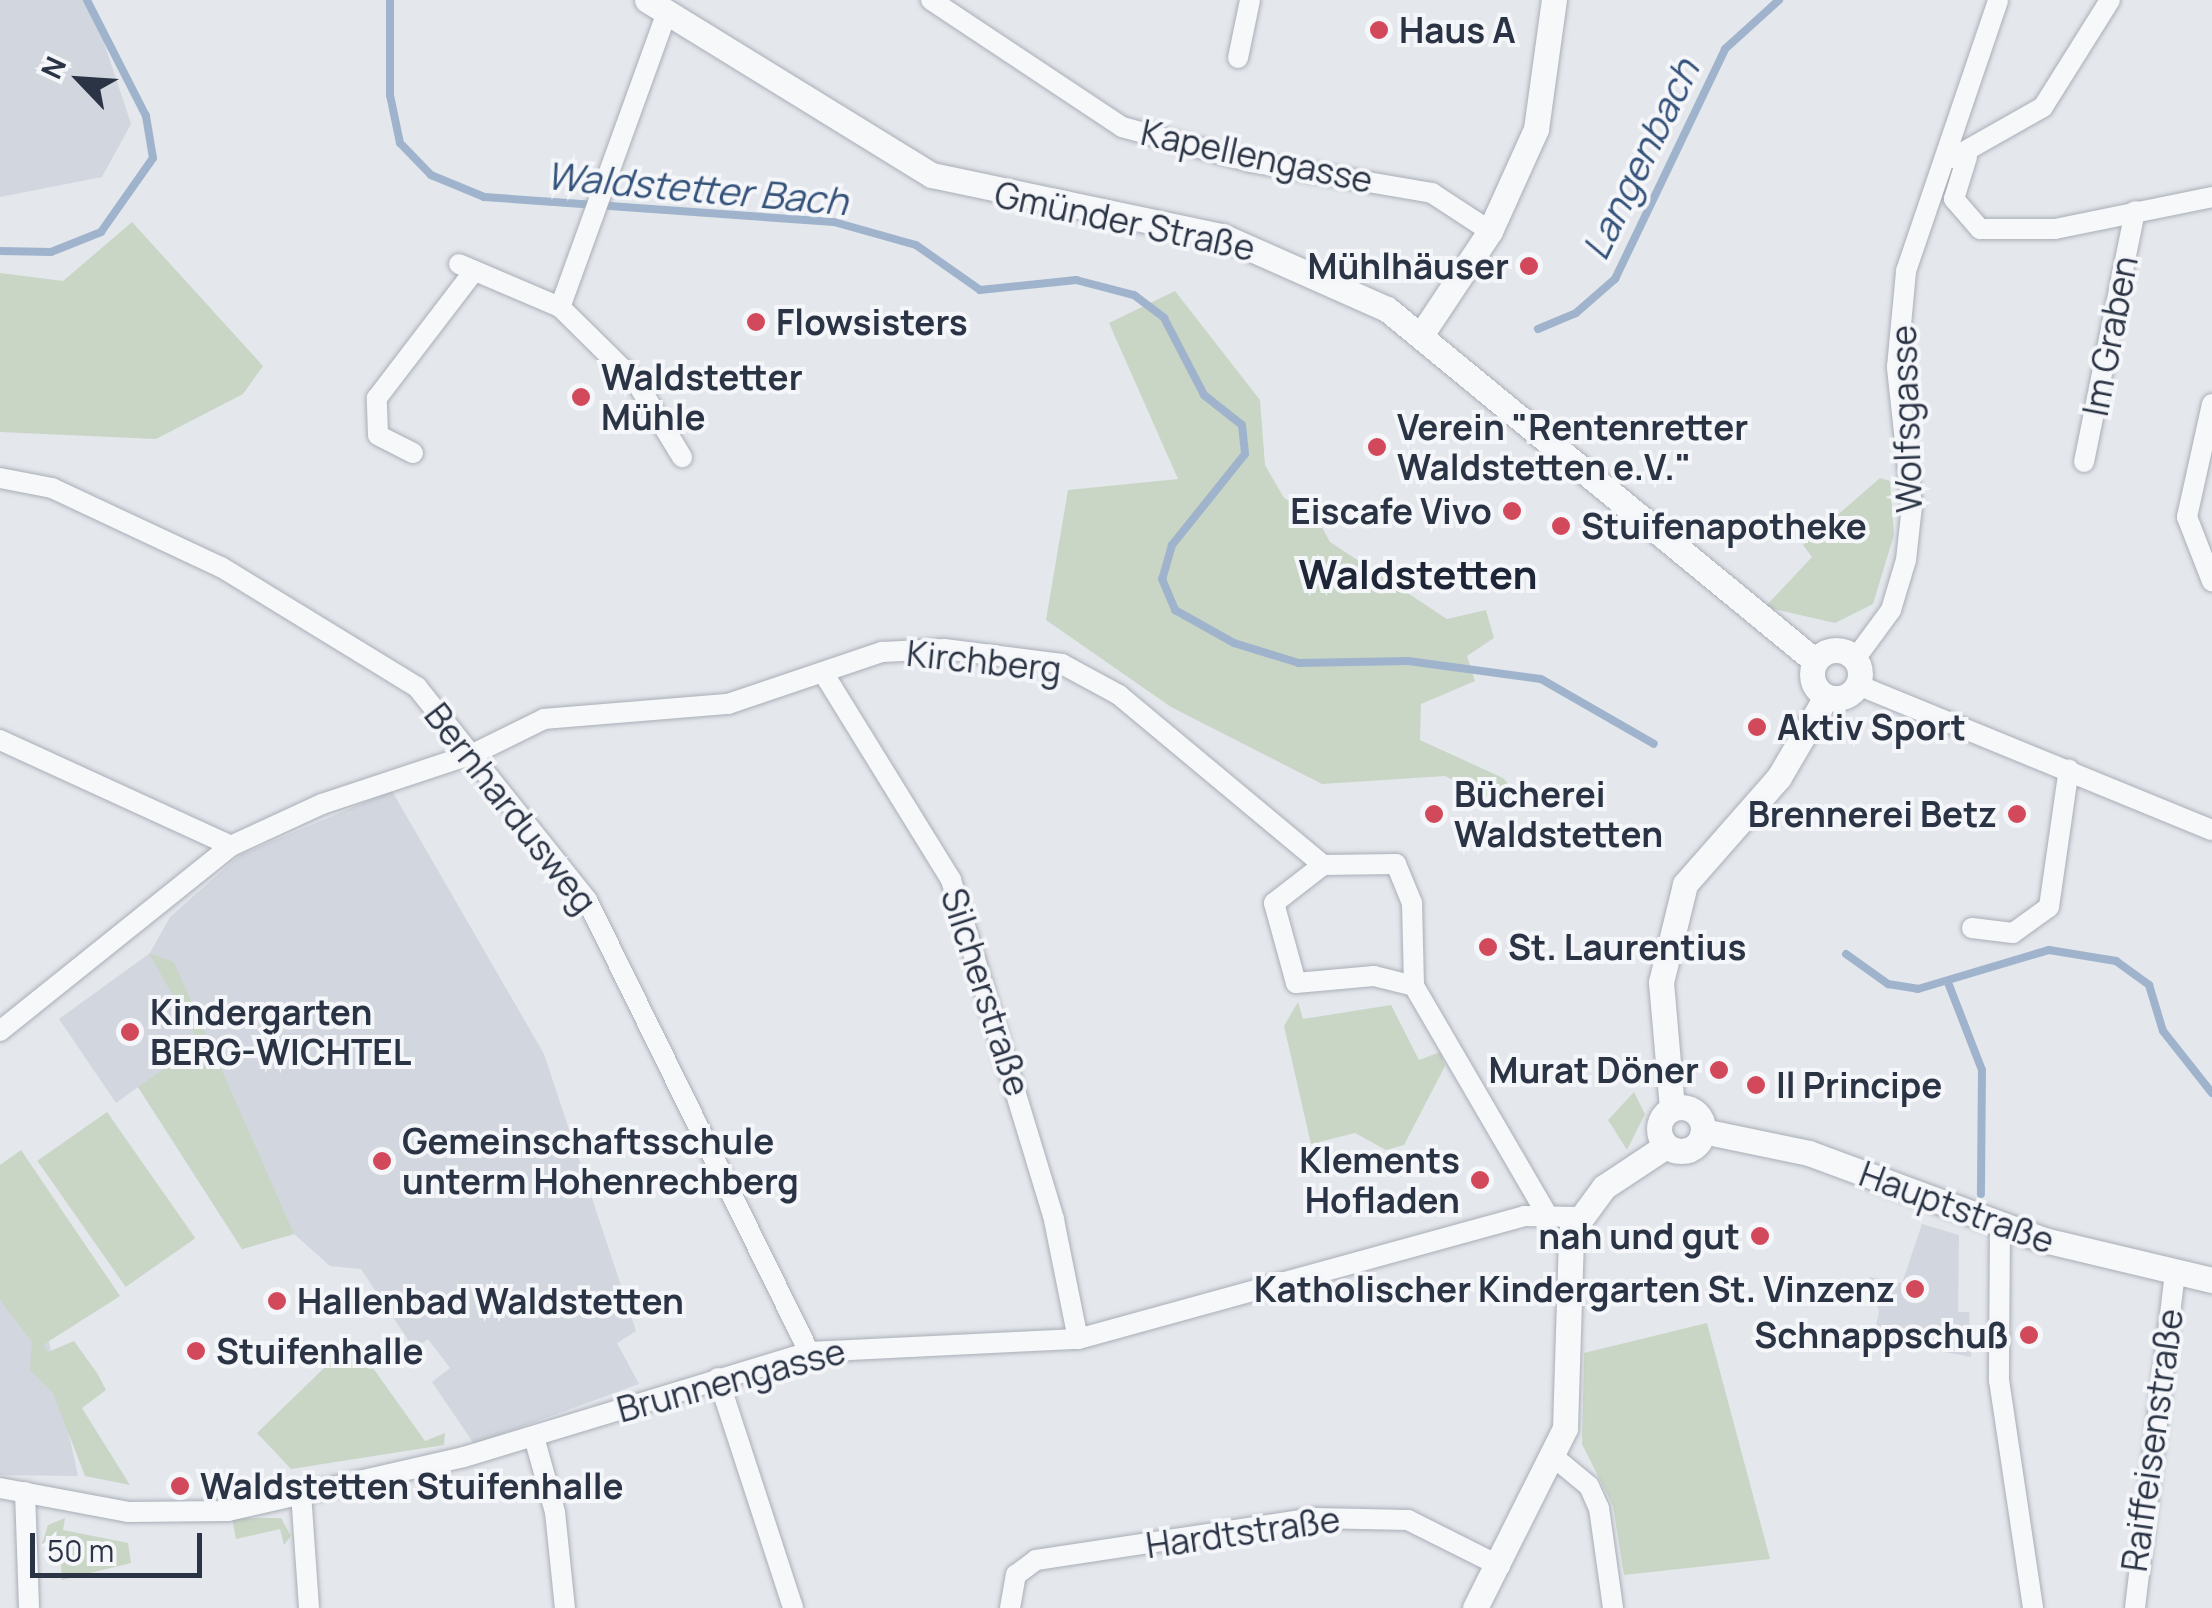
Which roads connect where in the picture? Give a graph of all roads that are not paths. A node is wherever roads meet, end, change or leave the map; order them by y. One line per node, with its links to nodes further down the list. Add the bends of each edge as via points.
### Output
1 (930, 0): 12 (street, Kapellengasse, via 1122,127 1251,162 1432,194)
2 (1250, 0): 7 (street)
3 (1554, 0): 12 (street, via 1536,129)
4 (1998, 0): 9 (street, Wolfsgasse)
5 (2110, 0): 8 (street, via 2060,90)
6 (657, 6): 13 (street); 14 (street, Gmünder Straße, via 932,175 1222,236 1286,258)
7 (1238, 58)
8 (1966, 156): 9 (street); 11 (street, Im Graben, via 1954,199 1980,228 2055,229)
9 (1941, 159): 21 (street, Wolfsgasse, via 1900,320 1906,560 1891,610)
10 (2212, 196): 11 (street, Im Graben)
11 (2135, 210): 18 (street, Im Graben)
12 (1490, 231): 14 (street)
13 (560, 308): 16 (street, via 466,267 377,398 378,435); 17 (street, via 637,383)
14 (1423, 332): 22 (street, Gmünder Straße)
15 (2212, 404): 20 (street, via 2187,517)
16 (413, 453)
17 (682, 457)
18 (2084, 462)
19 (0, 478): 27 (street, Bernhardusweg, via 52,488 221,566 417,688)
20 (2212, 581)
21 (1854, 659): 22 (street, via 1834,650); 24 (street)
22 (1815, 661): 25 (street, via 1814,686)
23 (824, 674): 27 (street, Kirchberg, via 728,704 544,719); 31 (street, Kirchberg, via 914,649 1062,664 1119,695); 43 (street, Silcherstraße, via 951,880 1054,1220)
24 (1858, 685): 25 (street); 28 (street)
25 (1826, 697): 35 (street, via 1804,743 1685,884 1668,936 1661,1038)
26 (0, 740): 30 (street)
27 (476, 753): 30 (street, Kirchberg, via 322,804); 44 (street, Bernhardusweg, via 587,900 634,983)
28 (2068, 769): 29 (street); 32 (street, via 2048,906 2013,933)
29 (2212, 830)
30 (231, 846): 34 (street, Kirchberg)
31 (1323, 865): 33 (street, via 1386,862 1402,871 1415,923); 33 (street, via 1274,903 1296,984 1374,976)
32 (1972, 928)
33 (1414, 986): 38 (street)
34 (0, 1031)
35 (1672, 1108): 36 (street, Hauptstraße, via 1692,1109); 37 (street, via 1658,1128)
36 (1704, 1131): 37 (street, via 1687,1150); 40 (street, Hauptstraße, via 1808,1153)
37 (1666, 1146): 39 (street)
38 (1544, 1211): 39 (street, Brunnengasse); 43 (street, Brunnengasse)
39 (1578, 1217): 47 (street, via 1565,1265 1569,1397)
40 (2000, 1225): 41 (street, Hauptstraße); 59 (street, via 2000,1380)
41 (2175, 1272): 42 (street, Hauptstraße); 60 (street, Raiffeisenstraße)
42 (2212, 1280)
43 (1078, 1339): 44 (street, Brunnengasse)
44 (809, 1352): 45 (street, Brunnengasse)
45 (718, 1378): 46 (street, Brunnengasse); 55 (street)
46 (534, 1437): 50 (street, Brunnengasse); 54 (street, via 555,1512)
47 (1555, 1458): 51 (street); 58 (street, via 1589,1486 1599,1508)
48 (0, 1488): 49 (street, Brunnengasse)
49 (25, 1492): 50 (street, Brunnengasse, via 170,1516); 52 (street)
50 (301, 1493): 53 (street)
51 (1500, 1566): 56 (street, Hardtstraße, via 1408,1520 1315,1518 1036,1560 1016,1574); 57 (street)
52 (29, 1608)
53 (310, 1608)
54 (565, 1608)
55 (794, 1608)
56 (1010, 1608)
57 (1474, 1608)
58 (1613, 1608)
59 (2032, 1608)
60 (2134, 1608)

